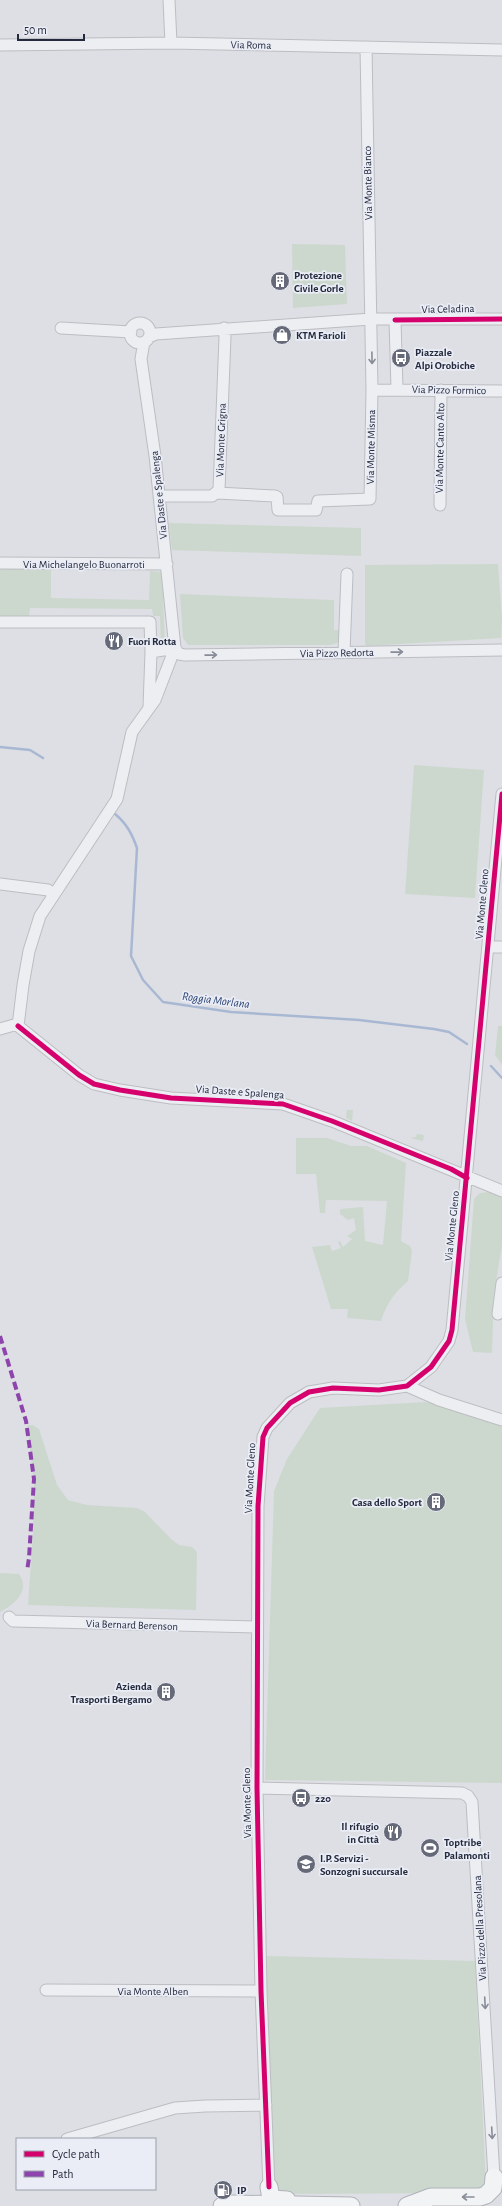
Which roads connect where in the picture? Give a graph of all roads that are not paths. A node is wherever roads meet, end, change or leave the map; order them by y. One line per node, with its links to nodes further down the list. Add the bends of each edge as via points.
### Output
1 (169, 0): 2 (street)
2 (171, 43): 3 (street, Via Roma); 4 (street, Via Roma)
3 (0, 45)
4 (366, 47): 5 (street, Via Roma); 6 (street, Via Monte Bianco)
5 (502, 50)
6 (371, 319): 8 (street, Via Celadina); 10 (street, Via Celadina); 14 (street, Via Monte Bianco, one-way to 14)
7 (502, 319): 8 (street, Via Celadina)
8 (395, 320): 13 (street)
9 (61, 328): 11 (street)
10 (224, 328): 12 (street, Via Celadina, via 156,334); 17 (street, Via Monte Grigna)
11 (131, 332): 12 (street, via 136,342); 12 (street, via 134,326 141,323 149,328)
12 (147, 339): 18 (street, Via Daste e Spalenga, via 141,359)
13 (397, 389): 14 (street, Via Pizzo Formico); 15 (street, Via Pizzo Formico)
14 (372, 390): 17 (street, Via Monte Misma, via 370,499 318,501 316,510 278,510 275,496)
15 (441, 390): 16 (street, Via Pizzo Formico); 19 (street, Via Monte Canto Alto)
16 (502, 391)
17 (217, 493): 18 (street, Via Monte Grigna, via 210,496)
18 (160, 496): 21 (street, Via Daste e Spalenga)
19 (440, 505)
20 (0, 563): 21 (street, Via Michelangelo Buonarroti)
21 (167, 564): 24 (street, Via Daste e Spalenga)
22 (347, 574): 27 (street)
23 (0, 622): 26 (street, via 150,622)
24 (176, 648): 26 (street); 27 (street, Via Pizzo Redorta, one-way to 27, via 179,654 185,655); 28 (street, Via Daste e Spalenga)
25 (502, 650): 27 (street, Via Pizzo Redorta, one-way to 25)
26 (151, 652): 28 (street)
27 (344, 653)
28 (149, 709): 31 (street, Via Daste e Spalenga, via 128,741 117,799 65,880)
29 (502, 794): 32 (street, Via Monte Gleno)
30 (0, 884): 31 (street, via 48,890)
31 (53, 894): 34 (street, Via Daste e Spalenga, via 40,916 29,951)
32 (488, 947): 33 (street, Via Monte Gleno); 36 (street, Via Monte Gleno)
33 (502, 948)
34 (18, 1026): 35 (street); 36 (street, Via Daste e Spalenga, via 94,1084 170,1098 283,1104 451,1169)
35 (0, 1028)
36 (467, 1178): 37 (street, Via Daste e Spalenga); 40 (street, Via Monte Gleno, via 449,1341 431,1367)
37 (502, 1191)
38 (502, 1283): 39 (street)
39 (498, 1314)
40 (407, 1386): 41 (street, via 439,1400); 43 (street, Via Monte Gleno, via 379,1390 333,1388 309,1392 290,1403 267,1428 261,1447 260,1463)
41 (502, 1420)
42 (9, 1616): 43 (street, Via Bernard Berenson, via 13,1621)
43 (257, 1627): 44 (street, Via Monte Gleno)
44 (257, 1788): 46 (street, Via Monte Gleno); 49 (street, Via Pizzo della Presolana, one-way to 49, via 462,1793 472,1802)
45 (46, 1990): 46 (street, Via Monte Alben)
46 (261, 1991): 47 (street, Via Monte Gleno)
47 (264, 2106): 48 (street, via 175,2108); 50 (street, Via Monte Gleno)
48 (70, 2138)
49 (494, 2178): 54 (highway, one-way to 54, via 493,2188 480,2197 431,2197)
50 (269, 2187): 52 (highway, via 270,2197 274,2200 317,2200)
51 (222, 2206): 52 (highway)
52 (331, 2206): 53 (highway)
53 (351, 2206)
54 (407, 2206)

